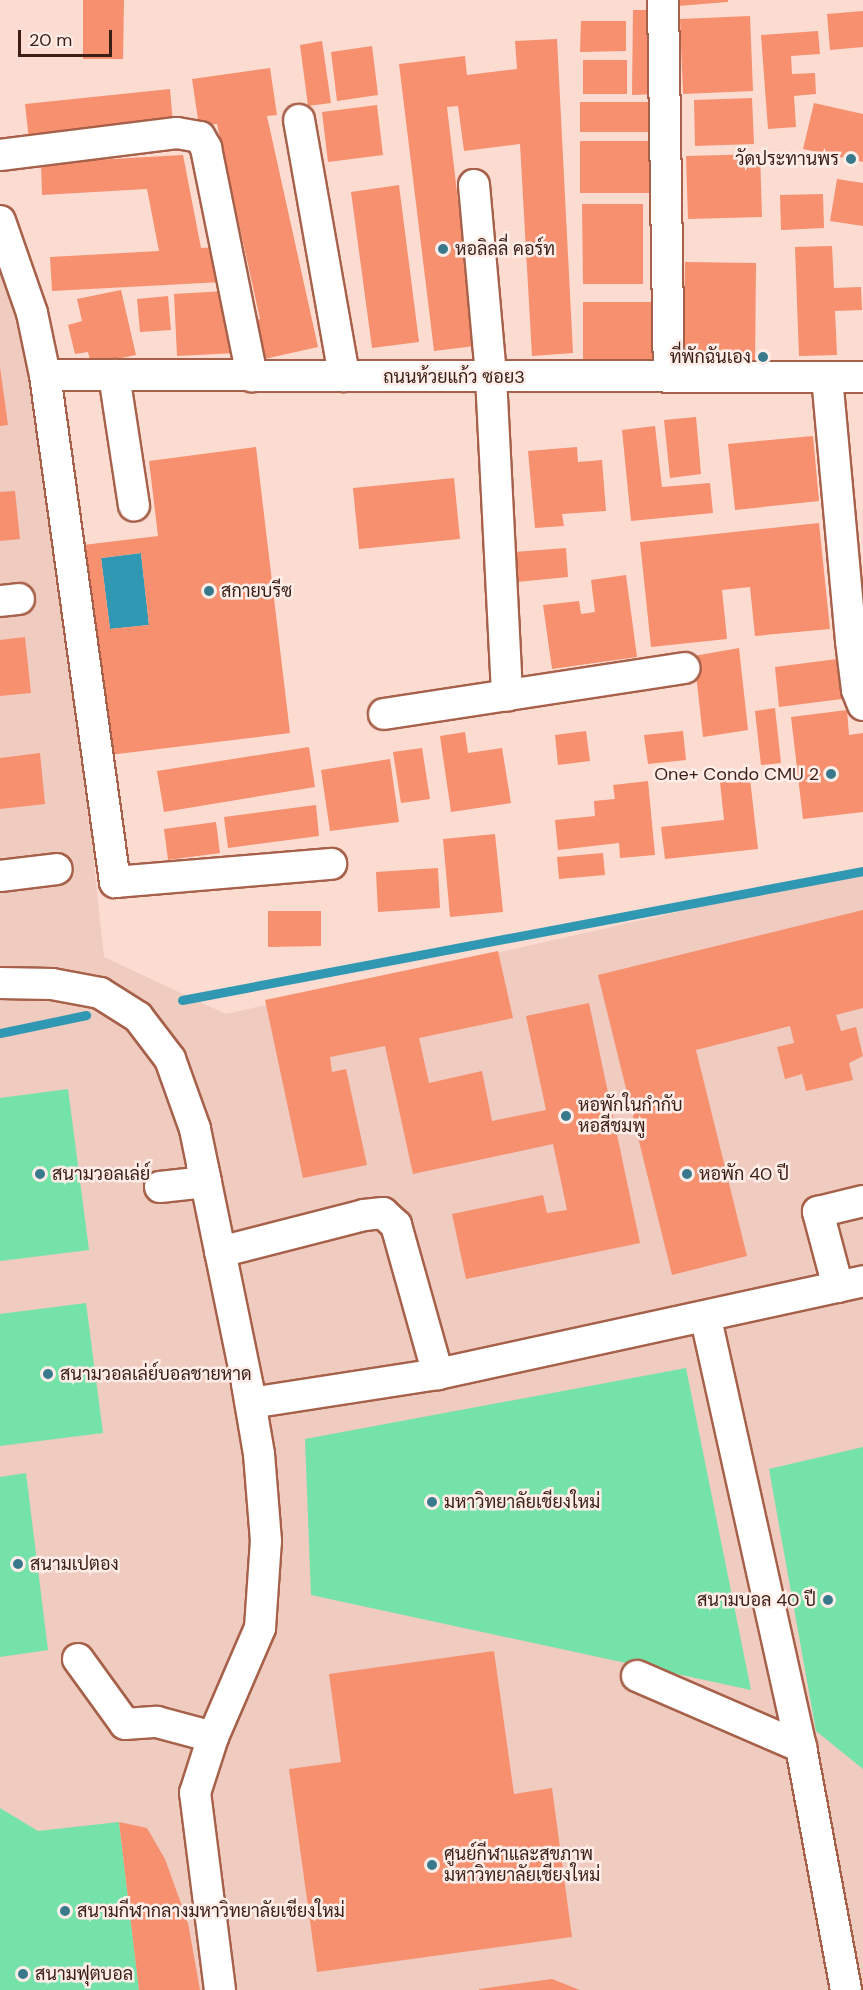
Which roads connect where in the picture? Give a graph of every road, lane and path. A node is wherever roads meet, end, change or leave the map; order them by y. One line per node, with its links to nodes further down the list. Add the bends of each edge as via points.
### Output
1 (663, 0): 11 (street)
2 (299, 120): 9 (street)
3 (0, 155): 8 (street, via 177,133 200,136 206,148)
4 (474, 185): 10 (street)
5 (0, 221): 6 (street, via 32,313)
6 (45, 375): 7 (street, ถนนห้วยแก้ว ซอย3); 19 (street, via 115,882)
7 (114, 375): 8 (street, ถนนห้วยแก้ว ซอย3); 14 (street)
8 (252, 376): 9 (street, ถนนห้วยแก้ว ซอย3)
9 (344, 376): 10 (street, ถนนห้วยแก้ว ซอย3)
10 (491, 376): 11 (street, ถนนห้วยแก้ว ซอย3); 16 (street)
11 (669, 377): 12 (street, ถนนห้วยแก้ว ซอย3)
12 (827, 377): 13 (street, ถนนห้วยแก้ว ซอย3); 17 (street, via 851,641)
13 (863, 377)
14 (134, 505)
15 (684, 668): 16 (street)
16 (507, 696): 18 (street)
17 (863, 705)
18 (384, 714)
19 (331, 864)
20 (57, 869): 21 (street)
21 (0, 876)
22 (0, 983): 23 (street, via 52,984 100,993 138,1017 171,1059 195,1129)
23 (206, 1182): 24 (street); 26 (street)
24 (160, 1187)
25 (863, 1201): 27 (street, via 818,1212)
26 (220, 1252): 29 (street, via 383,1213 396,1225); 30 (street)
27 (850, 1284): 28 (street); 29 (street)
28 (706, 1319): 29 (street); 34 (street)
29 (438, 1374): 30 (street)
30 (251, 1403): 33 (street, via 266,1541 260,1628)
31 (78, 1659): 33 (street, via 124,1724 157,1722)
32 (637, 1676): 34 (street)
33 (213, 1737): 35 (street, via 195,1793)
34 (801, 1747): 36 (street)
35 (220, 1990)
36 (846, 1990)

